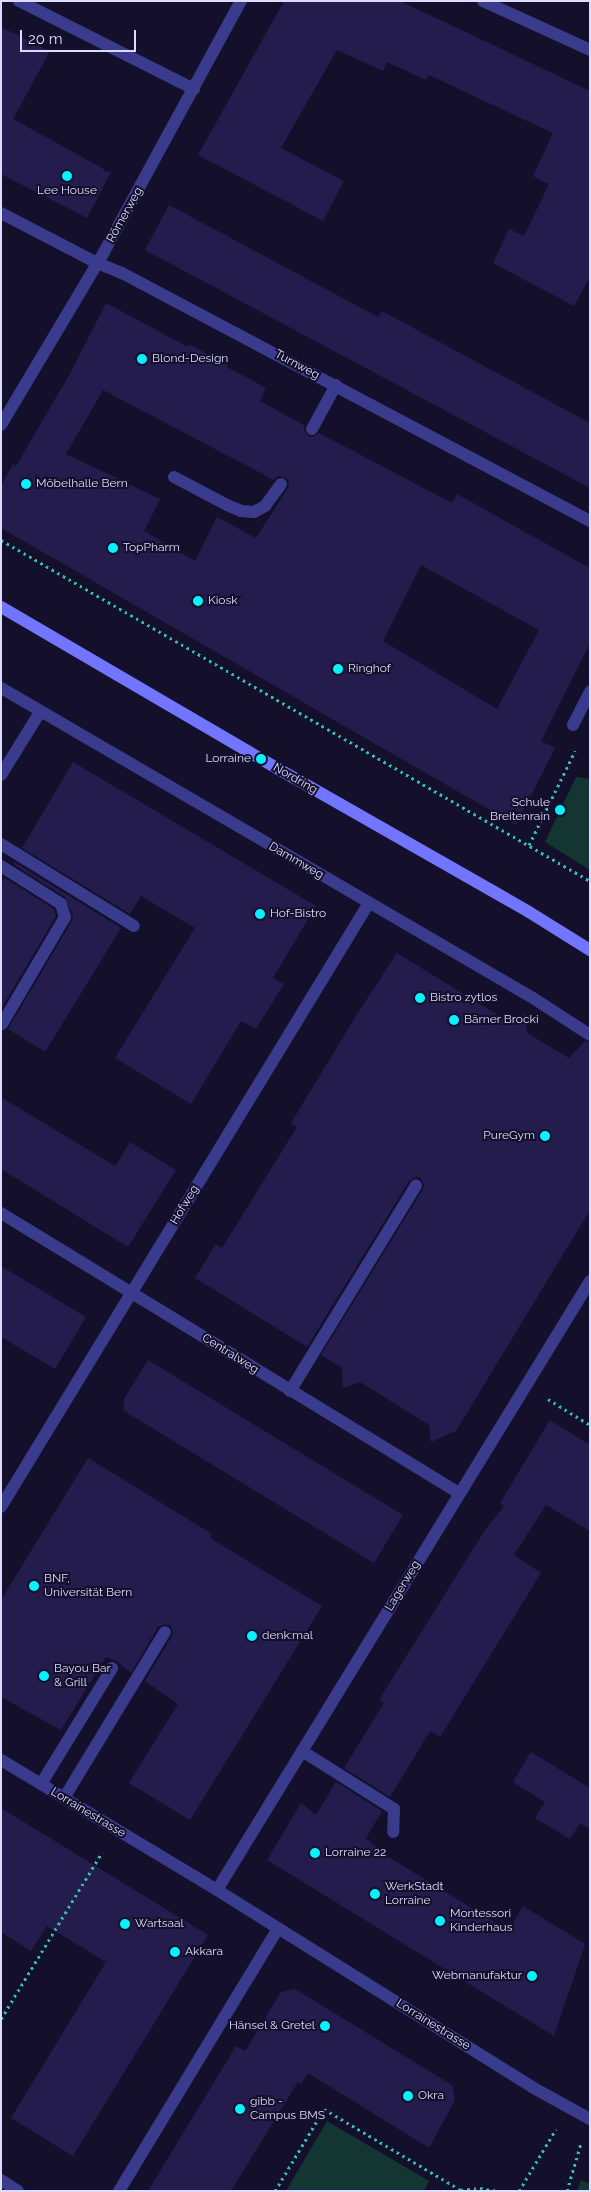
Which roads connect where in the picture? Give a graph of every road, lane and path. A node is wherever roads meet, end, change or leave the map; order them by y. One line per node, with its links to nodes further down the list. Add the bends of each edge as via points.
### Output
1 (19, 1): 5 (street)
2 (240, 1): 5 (street, Römerweg)
3 (483, 1): 4 (street)
4 (590, 50)
5 (194, 89): 7 (street, Römerweg)
6 (1, 212): 7 (street, Turnweg)
7 (97, 263): 8 (street, Turnweg); 9 (street, Römerweg)
8 (336, 385): 10 (street); 13 (street, Turnweg)
9 (1, 425)
10 (312, 428)
11 (174, 477): 12 (street, via 227,505 254,512 265,506)
12 (281, 484)
13 (590, 521)
14 (2, 541): 23 (path)
15 (1, 606): 28 (main road, Nordring)
16 (1, 688): 18 (street, Dammweg)
17 (590, 691): 19 (street)
18 (40, 712): 21 (street); 26 (street, Dammweg)
19 (574, 725)
20 (575, 751): 23 (path)
21 (1, 775)
22 (1, 844): 27 (street)
23 (530, 845): 25 (path)
24 (1, 866): 29 (street, via 62,904 65,917)
25 (590, 881)
26 (369, 903): 30 (street, Dammweg, via 525,993); 34 (street, Hofweg)
27 (134, 926)
28 (590, 950)
29 (2, 1024)
30 (590, 1036)
31 (416, 1185): 36 (street)
32 (1, 1213): 34 (street, Centralweg)
33 (590, 1281): 35 (street, Lagerweg)
34 (131, 1293): 36 (street, Centralweg); 39 (street, Hofweg)
35 (526, 1386): 37 (path); 38 (street, Lagerweg)
36 (290, 1391): 38 (street, Centralweg)
37 (590, 1425)
38 (459, 1494): 42 (street, Lagerweg)
39 (1, 1506)
40 (165, 1632): 45 (street)
41 (112, 1668): 44 (street)
42 (302, 1751): 47 (street, via 394,1809); 48 (street, Lagerweg)
43 (1, 1760): 44 (street, Lorrainestrasse)
44 (41, 1784): 45 (street, Lorrainestrasse)
45 (64, 1798): 46 (street, Lorrainestrasse)
46 (115, 1830): 48 (street, Lorrainestrasse); 50 (path)
47 (393, 1832)
48 (217, 1890): 49 (street, Lorrainestrasse)
49 (278, 1928): 51 (street, Lorrainestrasse, via 532,2087); 55 (street)
50 (1, 2019)
51 (589, 2119): 60 (path)
52 (543, 2152): 59 (path)
53 (1, 2180): 54 (street)
54 (18, 2191)
55 (119, 2191)
56 (275, 2191): 57 (path, via 324,2109)
57 (460, 2191): 58 (path, via 480,2188)
58 (497, 2191)
59 (519, 2191)
60 (567, 2191)

